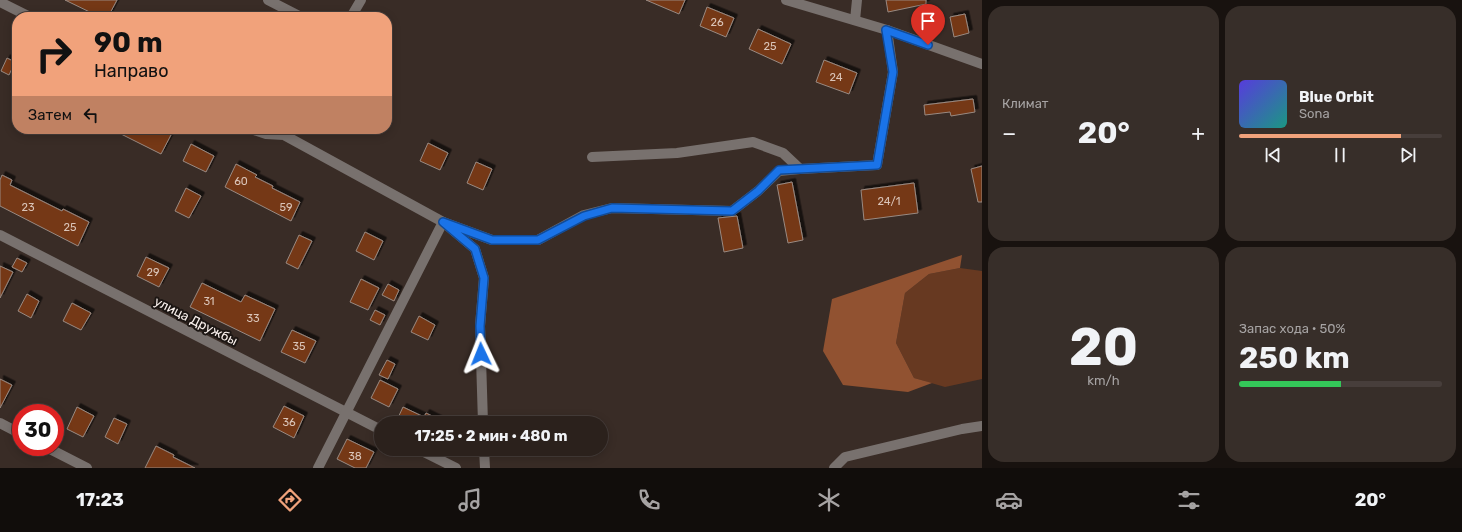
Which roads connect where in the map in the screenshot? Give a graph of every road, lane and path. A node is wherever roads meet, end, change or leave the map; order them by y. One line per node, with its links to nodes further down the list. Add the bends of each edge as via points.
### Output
1 (268, 0): 7 (street)
2 (361, 0): 8 (street)
3 (786, 0): 9 (street)
4 (857, 0): 9 (street)
5 (0, 2): 6 (street)
6 (20, 12)
7 (291, 12)
8 (354, 12)
9 (855, 20): 10 (street)
10 (886, 30): 11 (street); 14 (street, via 893,72 877,165)
11 (982, 64)
12 (289, 134): 15 (street)
13 (592, 157): 14 (street, via 677,153 753,142 783,153)
14 (800, 169): 15 (street, via 779,170 758,191 732,211 612,208 584,216 538,240 492,240)
15 (443, 222): 17 (street); 18 (street, via 475,249 484,278 480,326)
16 (0, 235): 17 (street, улица Дружбы)
17 (346, 412): 20 (street, улица Дружбы); 27 (street)
18 (483, 416)
19 (0, 423): 22 (street)
20 (374, 426)
21 (982, 426): 30 (street, via 962,428 845,457)
22 (12, 429)
23 (64, 456): 26 (street)
24 (432, 456): 28 (street)
25 (484, 456): 29 (street)
26 (87, 468)
27 (318, 468)
28 (456, 468)
29 (485, 468)
30 (834, 468)

